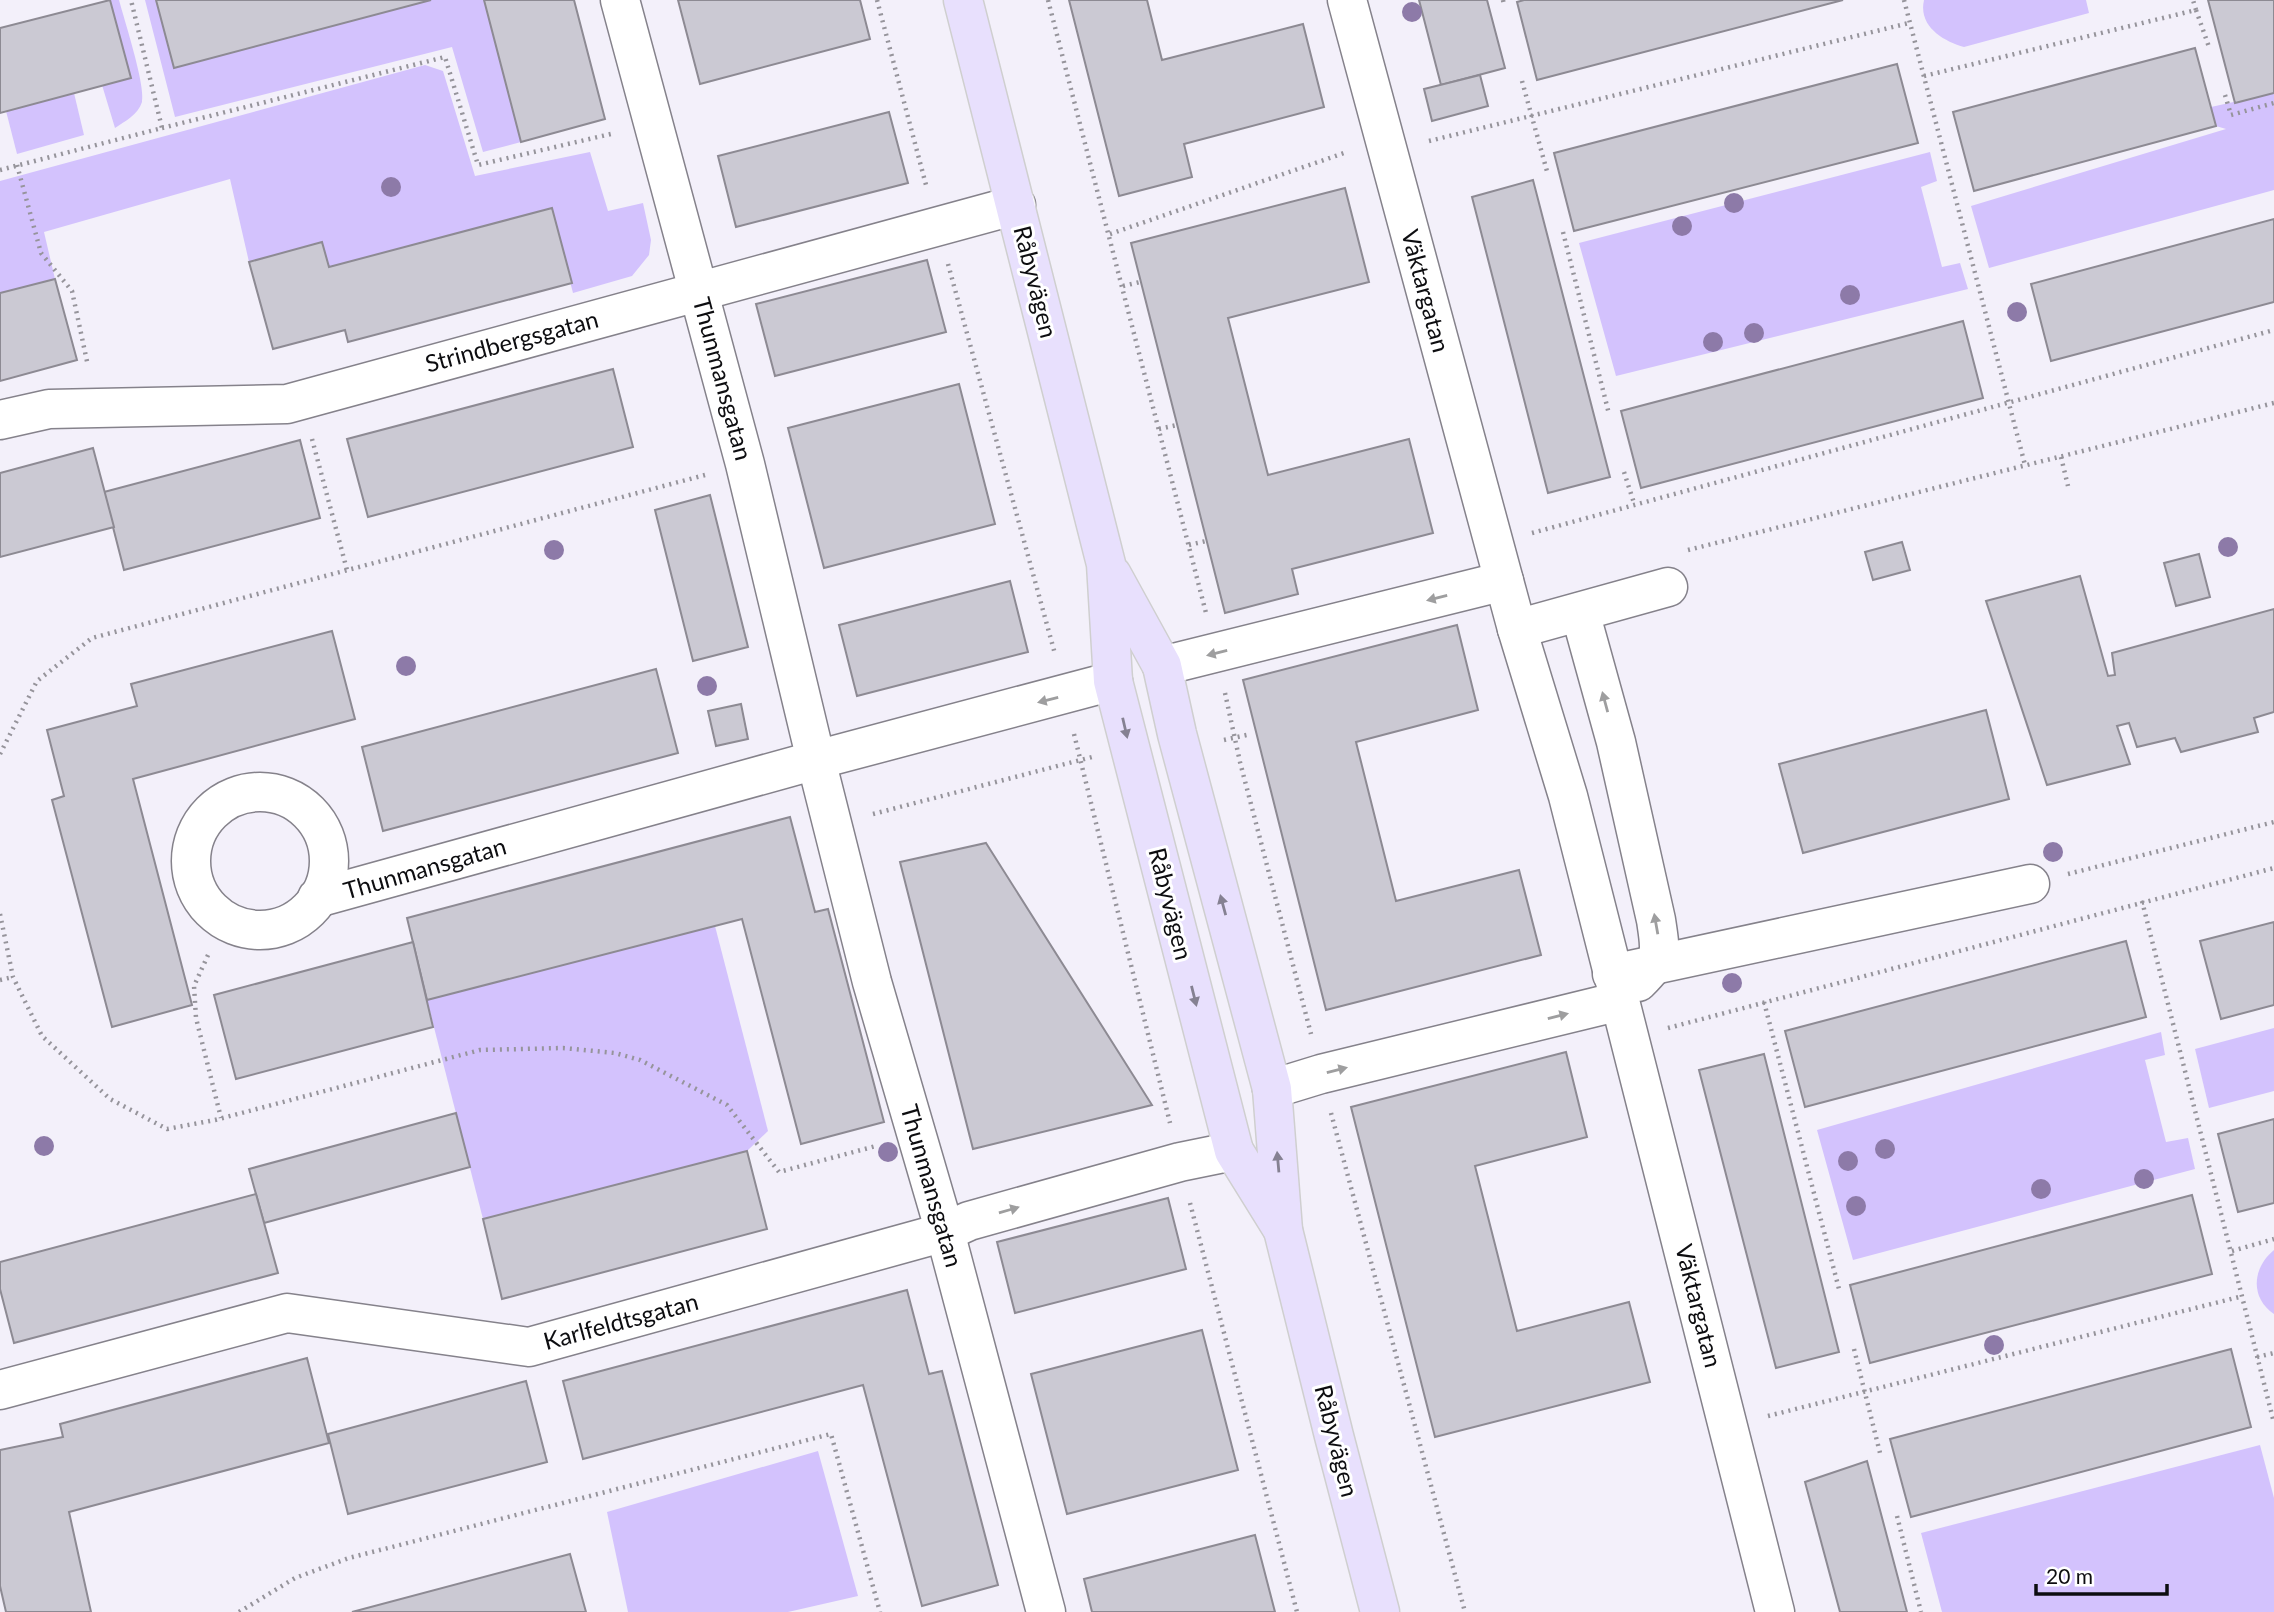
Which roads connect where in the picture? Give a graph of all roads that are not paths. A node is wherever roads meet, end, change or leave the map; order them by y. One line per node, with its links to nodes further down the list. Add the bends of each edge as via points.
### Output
1 (620, 0): 5 (street, Thunmansgatan)
2 (963, 0): 4 (main road, Råbyvägen)
3 (1347, 0): 9 (street, Väktargatan)
4 (1016, 205): 5 (street, Strindbergsgatan); 7 (main road, Råbyvägen)
5 (698, 292): 6 (street, Strindbergsgatan, via 287,404 49,409); 14 (street, Thunmansgatan, via 745,464)
6 (0, 420)
7 (1106, 564): 12 (main road, Råbyvägen); 13 (main road, Råbyvägen)
8 (1674, 570): 10 (street)
9 (1504, 581): 11 (street, Väktargatan); 12 (street, one-way to 12)
10 (1580, 612): 11 (street); 17 (street, one-way to 10, via 1660,948 1656,920 1616,742)
11 (1517, 629): 18 (street, Väktargatan, via 1568,796)
12 (1162, 666): 19 (main road, Råbyvägen, one-way to 12)
13 (1113, 681): 14 (street, one-way to 14); 20 (main road, Råbyvägen, one-way to 20)
14 (816, 760): 16 (street, Thunmansgatan); 22 (street, Thunmansgatan, via 872,982)
15 (2030, 884): 17 (street)
16 (317, 898)
17 (1655, 965): 18 (street)
18 (1616, 987): 19 (street, one-way to 18); 26 (street, Väktargatan)
19 (1272, 1089): 21 (main road, Råbyvägen, one-way to 19)
20 (1234, 1151): 21 (main road, Råbyvägen); 22 (street, Karlfeldtsgatan, one-way to 20, via 969,1221)
21 (1283, 1230): 25 (main road, Råbyvägen)
22 (945, 1232): 23 (street, Karlfeldtsgatan, via 529,1347 287,1313); 24 (street, Thunmansgatan)
23 (0, 1390)
24 (1046, 1612)
25 (1380, 1612)
26 (1775, 1612)

